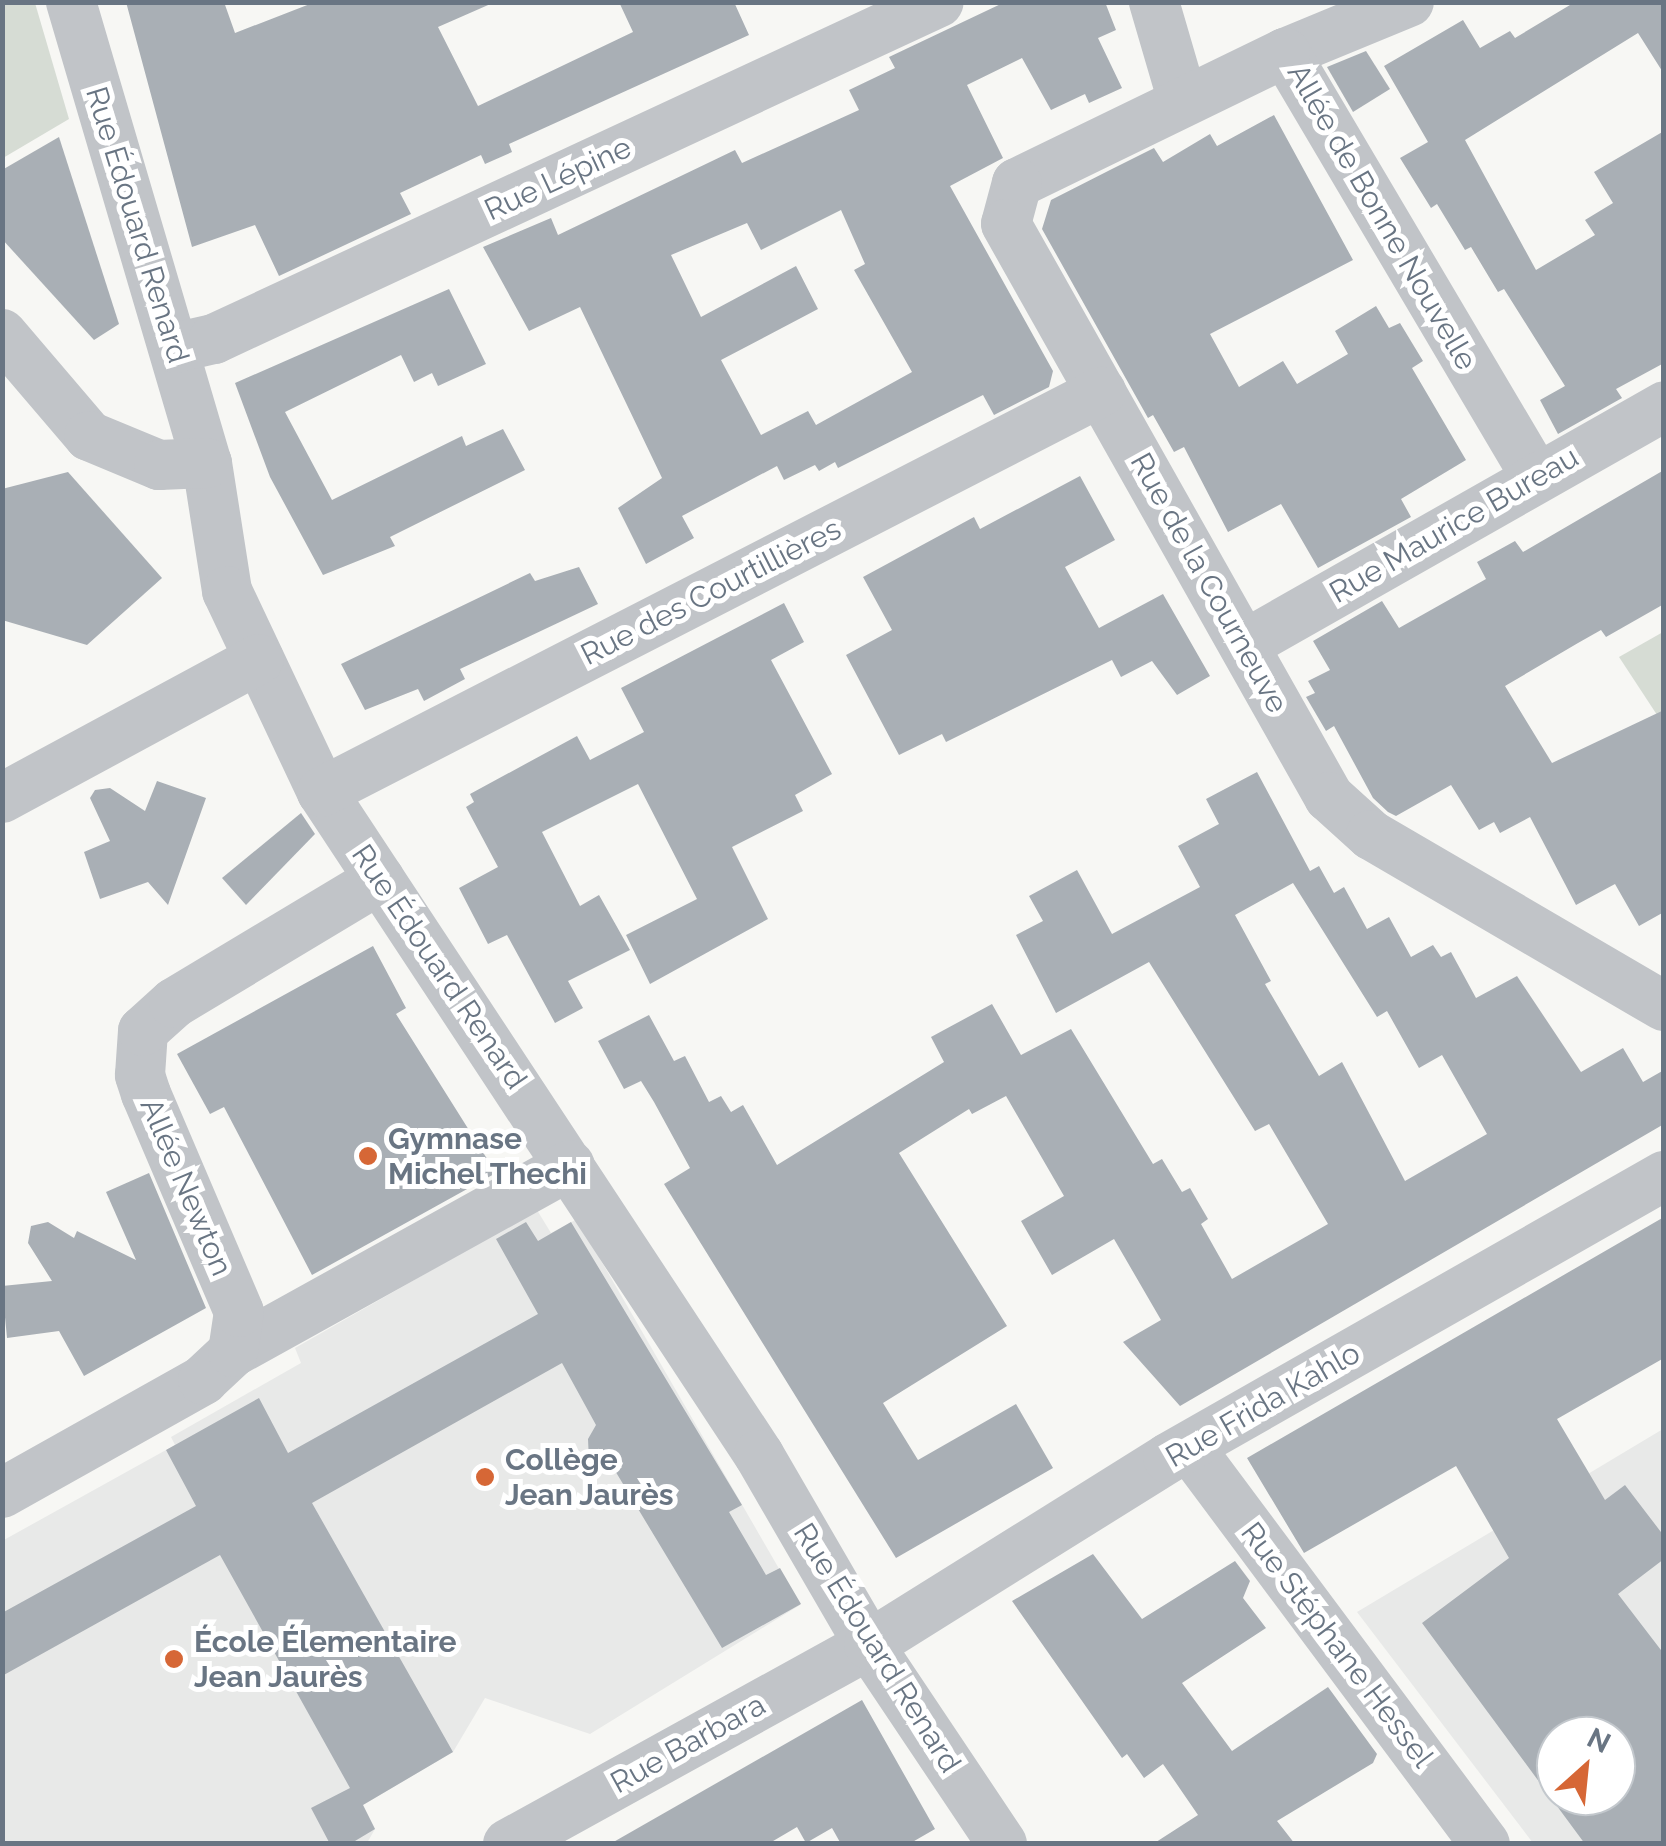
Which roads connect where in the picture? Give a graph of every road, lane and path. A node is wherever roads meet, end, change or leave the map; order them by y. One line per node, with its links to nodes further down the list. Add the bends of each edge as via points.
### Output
1 (71, 2): 8 (street, Rue Édouard Renard)
2 (939, 2): 8 (street, Rue Lépine, via 214,339)
3 (1154, 2): 6 (street)
4 (1408, 2): 5 (street)
5 (1285, 53): 6 (street, Allée de Bonne Nouvelle); 12 (street, Allée de Bonne Nouvelle)
6 (1182, 98): 9 (street, Rue de la Courneuve, via 1017,183 1007,205 1006,224)
7 (2, 334): 11 (street, via 89,436 159,465)
8 (174, 348): 11 (street, Rue Édouard Renard)
9 (1101, 392): 13 (street, Rue de la Courneuve); 15 (street, Rue des Courtillières)
10 (1664, 407): 12 (street, Rue Maurice Bureau)
11 (207, 463): 14 (street, Rue Édouard Renard, via 227,590)
12 (1536, 477): 13 (street, Rue Maurice Bureau)
13 (1246, 644): 18 (street, Rue de la Courneuve, via 1329,797 1371,836)
14 (260, 659): 15 (street, Rue Édouard Renard); 16 (street)
15 (322, 792): 17 (street, Rue Édouard Renard)
16 (2, 798)
17 (380, 878): 19 (street, Rue Édouard Renard); 21 (street, Allée Newton, via 174,1002 143,1031 140,1074 146,1094 239,1312)
18 (1664, 1006)
19 (570, 1166): 21 (street); 24 (street, Rue Édouard Renard, via 760,1456)
20 (1664, 1176): 22 (street, Rue Frida Kahlo)
21 (234, 1352): 23 (street, via 202,1380)
22 (1189, 1446): 24 (street, Rue Frida Kahlo); 27 (street, Rue Stéphane Hessel)
23 (2, 1493)
24 (869, 1645): 25 (street, Rue Barbara); 26 (street, Rue Édouard Renard)
25 (508, 1844)
26 (1002, 1844)
27 (1484, 1844)

